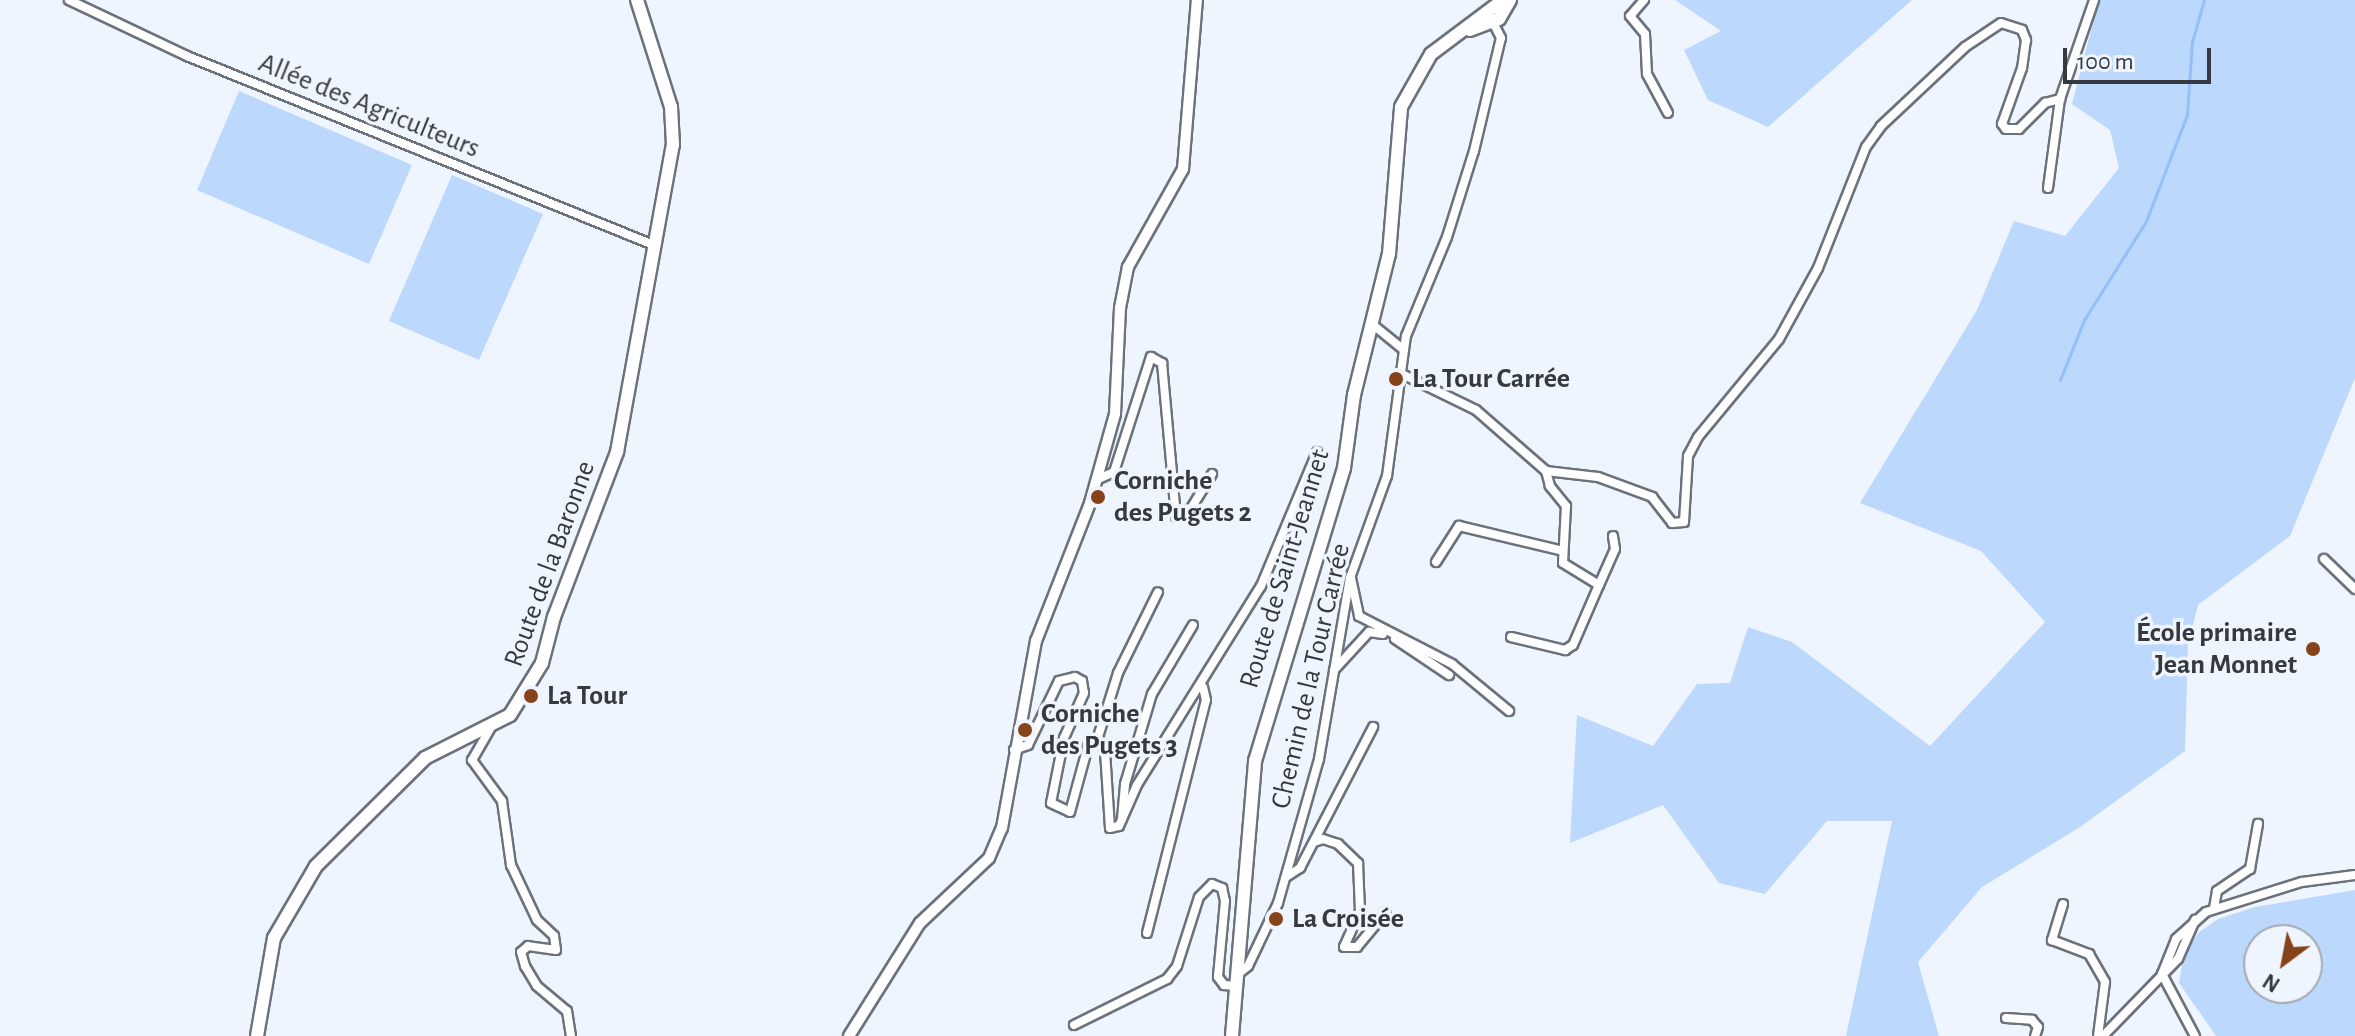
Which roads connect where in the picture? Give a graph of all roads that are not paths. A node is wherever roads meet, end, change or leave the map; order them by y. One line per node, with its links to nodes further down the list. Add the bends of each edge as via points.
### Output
1 (69, 0): 12 (street, Allée des Agriculteurs, via 187,56)
2 (637, 0): 12 (main road, Route de la Baronne, via 674,124)
3 (1197, 0): 19 (street, via 1183,169 1128,267 1120,308 1118,401)
4 (1503, 0): 8 (main road, Route de Saint-Jeannet)
5 (1510, 0): 8 (main road)
6 (1644, 0): 10 (street, via 1630,16 1645,34 1647,74)
7 (2094, 0): 9 (street)
8 (1489, 20): 13 (main road, Route de Saint-Jeannet, via 1449,39 1424,63 1401,107 1389,254); 14 (street, Chemin de la Tour Carrée, via 1501,38 1474,151)
9 (2060, 99): 11 (street); 17 (street, via 2045,103 2019,129 2002,124 2026,40 2022,30 2001,23 1965,47 1881,126 1866,147 1818,268 1779,339 1688,456 1684,522 1672,523 1652,497 1580,472)
10 (1668, 113)
11 (2048, 188)
12 (656, 246): 35 (main road, Route de la Baronne, via 612,466 535,679 510,715)
13 (1372, 324): 14 (street); 48 (main road, Route de Saint-Jeannet, via 1341,482 1260,738)
14 (1404, 350): 15 (street, Chemin de la Tour Carrée)
15 (1402, 374): 17 (street, via 1476,410); 24 (street, Chemin de la Tour Carrée, via 1387,476)
16 (1317, 452): 32 (street, via 1274,558)
17 (1546, 471): 21 (street, via 1566,506)
18 (1212, 474): 19 (street, via 1187,515 1176,516 1162,363 1151,357 1114,472)
19 (1096, 480): 37 (street, via 1036,641)
20 (1613, 536): 25 (street, via 1615,549)
21 (1563, 551): 23 (street, via 1459,526); 25 (street, via 1563,563)
22 (2324, 559): 26 (street)
23 (1436, 562)
24 (1350, 578): 30 (street, Chemin de la Tour Carrée); 33 (street, via 1359,616 1452,664)
25 (1599, 585): 29 (street, via 1573,645 1565,650)
26 (2355, 589)
27 (1158, 592): 36 (street, via 1118,673)
28 (1193, 625): 38 (street, via 1152,694 1125,784)
29 (1511, 637)
30 (1333, 671): 31 (street, via 1375,631); 42 (street, Chemin de la Tour Carrée, via 1319,759)
31 (1449, 675)
32 (1203, 687): 38 (street, via 1137,785); 46 (street, via 1206,700)
33 (1509, 711)
34 (1373, 727): 40 (street)
35 (490, 729): 54 (main road, Route de la Baronne, via 425,758 316,866 274,938); 55 (street, via 472,760 502,801 511,865 537,920 554,936 556,950 528,946 521,952 537,986 567,1011)
36 (1098, 737): 37 (street, via 1088,746 1070,812 1051,803 1052,788 1064,738 1084,693 1082,681 1059,681 1028,745); 38 (street, via 1105,751 1110,828)
37 (1014, 750): 56 (street, via 1002,828 989,858 930,910)
38 (1122, 820)
39 (2258, 824): 44 (street, via 2250,869 2217,891)
40 (1314, 842): 42 (street, via 1300,868); 45 (street, via 1338,844 1358,863 1360,911 1344,947 1357,947)
41 (2355, 875): 44 (street, via 2302,882)
42 (1286, 877): 48 (street, Chemin de la Tour Carrée, via 1248,966)
43 (2063, 904): 49 (street, via 2052,940 2082,949 2096,961 2105,982)
44 (2214, 908): 47 (street, via 2176,939)
45 (1386, 912)
46 (1147, 933)
47 (2162, 974): 50 (street); 53 (street)
48 (1236, 981): 52 (street, via 1224,985 1218,977 1225,901 1222,888 1208,885 1167,979); 57 (main road, Route de Saint-Jeannet)
49 (2104, 1008): 50 (street); 59 (street)
50 (2123, 1014): 59 (street)
51 (2006, 1018): 58 (street, via 2032,1020 2038,1027)
52 (1074, 1025)
53 (2191, 1034)
54 (257, 1036)
55 (571, 1036)
56 (849, 1036)
57 (1232, 1036)
58 (2035, 1036)
59 (2100, 1036)

